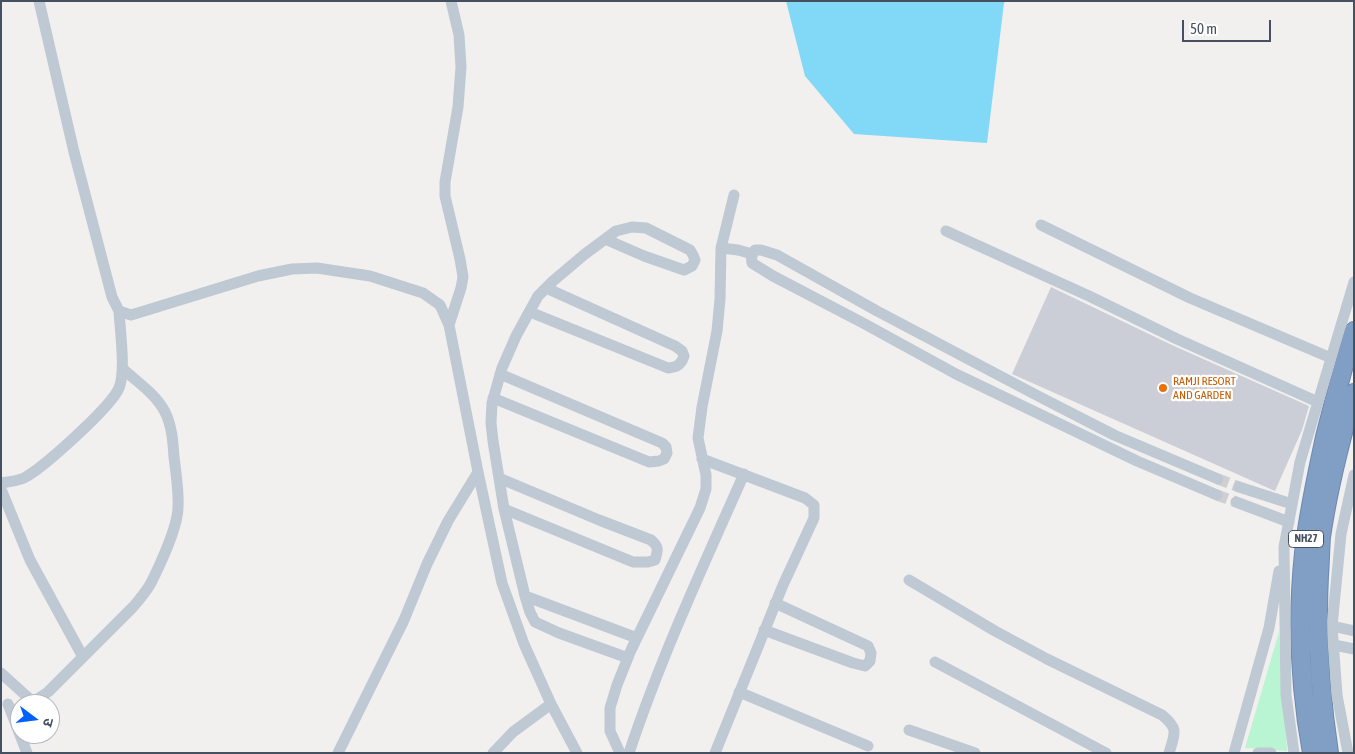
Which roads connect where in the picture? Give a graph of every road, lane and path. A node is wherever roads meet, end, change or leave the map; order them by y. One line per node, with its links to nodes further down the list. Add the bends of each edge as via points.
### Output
1 (39, 1): 11 (street, via 74,152 112,297)
2 (452, 1): 13 (street, via 461,67 445,196 463,277)
3 (734, 195): 7 (street)
4 (1041, 225): 15 (street, via 1190,298)
5 (946, 231): 20 (street)
6 (606, 239): 6 (street, via 684,270 695,260 690,250 646,228 632,227); 10 (street)
7 (721, 248): 8 (street); 21 (street, via 717,331 698,438)
8 (752, 254): 26 (street, via 761,250 777,255 1114,435); 30 (street, via 752,264 956,374 1137,461)
9 (1354, 282): 15 (street)
10 (546, 288): 12 (street); 12 (street, via 675,346 682,351 682,362 677,367 668,368)
11 (120, 311): 13 (street, via 131,315 258,276 317,268 370,276 423,293 440,305); 16 (street)
12 (530, 312): 17 (street)
13 (449, 325): 22 (street)
14 (1354, 331): 70 (highway, NH27, via 1321,457 1304,552 1301,658)
15 (1331, 358): 20 (street)
16 (122, 368): 27 (street, via 120,387 115,397 74,438 24,478); 45 (street, via 156,398 168,421 174,450 178,509 176,523 151,583 133,607)
17 (500, 374): 19 (street); 19 (street, via 662,443 667,453 664,459 649,462)
18 (1354, 393): 71 (highway, NH27, via 1331,480 1321,539 1318,663)
19 (493, 398): 25 (street, via 491,423)
20 (1318, 402): 32 (street, via 1300,462)
21 (702, 459): 23 (street); 42 (street, via 706,489 700,508)
22 (478, 472): 53 (street, via 502,583 524,644); 57 (street, via 448,520 404,620)
23 (744, 474): 38 (street, via 805,498 814,505 814,518); 61 (street, via 682,613)
24 (1354, 475): 39 (street, via 1341,534)
25 (499, 478): 33 (street); 33 (street, via 651,540 658,551 655,560 633,562)
26 (1218, 479)
27 (1, 483)
28 (1239, 487): 32 (street)
29 (1, 489): 45 (street, via 30,560)
30 (1217, 495)
31 (1236, 502): 34 (street)
32 (1292, 504): 34 (street)
33 (504, 509): 37 (street)
34 (1288, 522): 35 (street)
35 (1284, 548): 66 (street, via 1269,628); 69 (street, via 1286,695)
36 (909, 580): 65 (street, via 1047,659 1162,715 1174,728)
37 (525, 596): 42 (street); 46 (street, via 535,622)
38 (775, 603): 40 (street); 40 (street, via 868,646 870,661 865,666 853,663)
39 (1332, 626): 41 (street); 43 (street)
40 (764, 630): 49 (street)
41 (1354, 631)
42 (637, 638): 46 (street)
43 (1334, 645): 44 (street); 72 (street, via 1337,695)
44 (1354, 649)
45 (83, 657): 51 (street)
46 (628, 658): 60 (street, via 610,708 610,732)
47 (935, 662): 64 (street)
48 (1, 673): 50 (street)
49 (739, 692): 55 (street); 62 (street)
50 (23, 694)
51 (45, 694)
52 (5, 702): 56 (street)
53 (551, 704): 58 (street, via 513,732); 59 (street)
54 (908, 730): 63 (street)
55 (868, 746)
56 (27, 753)
57 (338, 753)
58 (492, 753)
59 (577, 753)
60 (620, 753)
61 (629, 753)
62 (714, 753)
63 (975, 753)
64 (1106, 753)
65 (1169, 753)
66 (1234, 753)
67 (1258, 753): 68 (street)
68 (1271, 753)
69 (1294, 753)
70 (1312, 753)
71 (1329, 753)
72 (1348, 753)

